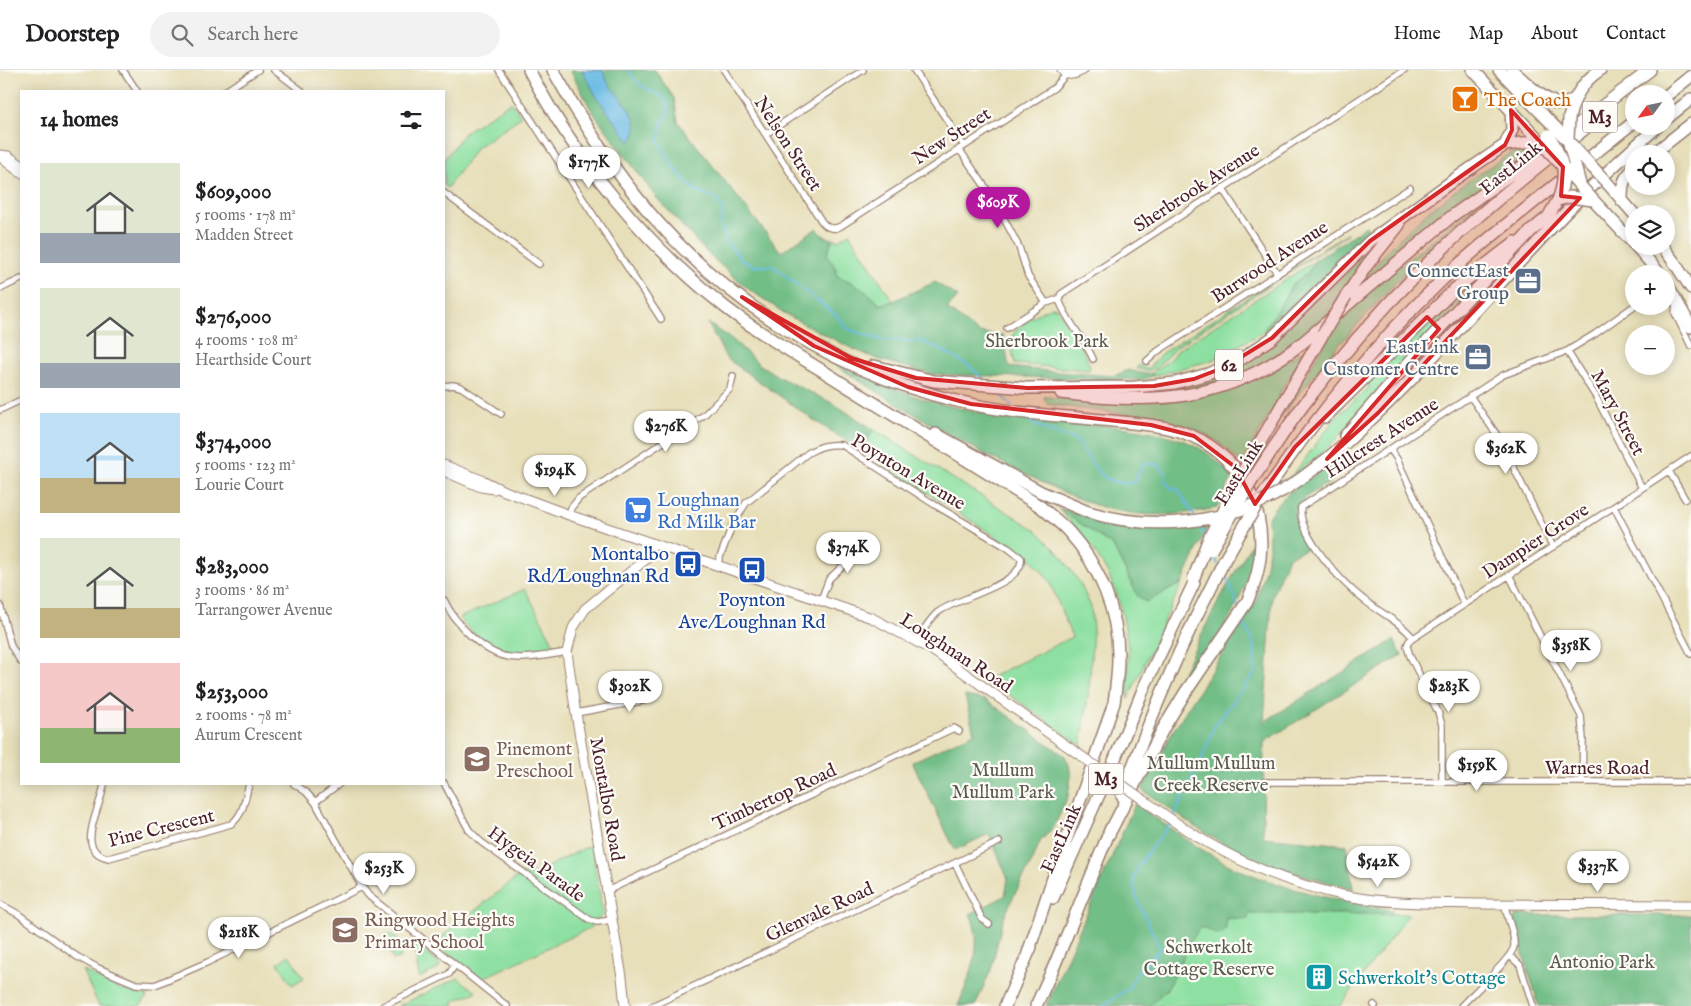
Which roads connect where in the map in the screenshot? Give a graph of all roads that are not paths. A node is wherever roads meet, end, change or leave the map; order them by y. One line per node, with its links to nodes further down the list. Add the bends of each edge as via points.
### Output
1 (122, 70): 21 (street)
2 (258, 70): 22 (street)
3 (274, 70): 23 (street)
4 (499, 70): 68 (street)
5 (529, 70): 73 (highway, via 584,157 654,242 726,307)
6 (553, 70): 63 (highway, via 591,135 655,219 698,262)
7 (724, 70): 30 (street, Nelson Street)
8 (863, 70): 30 (street)
9 (914, 70): 36 (street)
10 (1083, 70): 18 (main road, New Street, via 1074,75)
11 (1404, 70): 43 (street, Sherbrook Avenue)
12 (1473, 70): 26 (highway)
13 (1499, 70): 32 (highway, via 1546,118)
14 (1512, 70): 24 (highway, via 1551,101 1560,104)
15 (1600, 70): 24 (highway, via 1587,80)
16 (1650, 70): 78 (highway, via 1452,216 1301,344 1258,372 1222,387 1167,398 1086,396)
17 (1658, 70): 100 (highway, EastLink / M3, bridge, via 1500,196 1385,306 1301,408 1253,479)
18 (1064, 71): 36 (street, New Street, via 1064,77 1054,88)
19 (1691, 76): 20 (highway)
20 (1675, 89)
21 (136, 90)
22 (227, 90)
23 (301, 90)
24 (1574, 99): 34 (highway, bridge, via 1569,118)
25 (1691, 99): 27 (highway)
26 (1511, 110): 32 (highway); 33 (highway, via 1513,125)
27 (1675, 112)
28 (1691, 124): 35 (highway)
29 (1625, 129): 83 (highway, EastLink / M3, via 1438,283 1383,338)
30 (766, 134): 51 (street, Nelson Street, via 822,222)
31 (1648, 135): 86 (highway, via 1571,207 1378,413)
32 (1550, 137): 33 (highway, 62); 34 (highway, bridge); 39 (highway, bridge)
33 (1505, 145): 50 (highway, 62)
34 (1569, 145): 42 (highway, bridge); 48 (highway, bridge)
35 (1664, 145)
36 (962, 147): 51 (street, New Street, via 841,226); 66 (street, via 993,198 1019,247 1028,276)
37 (2, 158): 38 (main road); 40 (main road)
38 (20, 165)
39 (1563, 166): 42 (highway, bridge); 46 (highway, bridge, via 1564,182)
40 (20, 172)
41 (1625, 179): 48 (highway)
42 (1580, 186): 47 (highway, bridge)
43 (1222, 188): 58 (street); 64 (street, Sherbrook Avenue, via 1061,294)
44 (1410, 188): 58 (street, Burwood Avenue)
45 (445, 194): 56 (street)
46 (1558, 200): 47 (highway, bridge, via 1570,197); 52 (highway, via 1548,217)
47 (1593, 200): 53 (highway)
48 (1622, 201): 49 (highway)
49 (1626, 205)
50 (1406, 216): 78 (highway, 62, via 1370,241 1272,338 1225,367 1194,379 1154,386); 100 (highway, bridge, via 1346,296 1245,468 1209,538)
51 (831, 229)
52 (1531, 231): 83 (highway, via 1456,288); 86 (highway, via 1407,364)
53 (1625, 234)
54 (1644, 255): 57 (highway)
55 (1669, 255): 60 (highway)
56 (540, 264)
57 (1652, 265)
58 (1277, 273): 75 (street, Burwood Avenue)
59 (20, 279): 61 (street)
60 (1691, 288)
61 (0, 289)
62 (1675, 297): 65 (highway)
63 (742, 298): 78 (highway, 62, via 806,336 851,358 892,372 949,383); 123 (highway, via 814,346 908,387 971,404 1175,429 1210,445 1235,467 1257,508 1262,555 1254,587 1163,729)
64 (1059, 299): 66 (street, Sherbrook Avenue); 74 (street)
65 (1677, 300): 69 (highway); 71 (street, via 1676,313)
66 (1046, 303): 70 (street, Sherbrook Avenue)
67 (1625, 312): 72 (street, Hillcrest Avenue)
68 (661, 319)
69 (1691, 327)
70 (1007, 328)
71 (1691, 346)
72 (1567, 351): 79 (street, Hillcrest Avenue, via 1503,375); 90 (street, Mary Street, via 1596,397)
73 (795, 354): 86 (highway, bridge, via 1048,496 1088,512 1130,522 1184,523 1240,510 1282,492); 133 (highway, via 1040,507 1070,532 1105,590 1117,634 1114,704)
74 (1093, 359)
75 (1147, 361)
76 (733, 376): 94 (street, via 730,389 704,415 579,498)
77 (445, 386): 82 (street, via 460,387)
78 (1027, 388)
79 (1470, 396): 84 (street, Hillcrest Avenue); 97 (street, via 1499,438)
80 (20, 400): 81 (street)
81 (0, 410)
82 (501, 414)
83 (1295, 447): 123 (highway, EastLink / M3, bridge, via 1262,497 1203,601 1138,751)
84 (1390, 448): 103 (street); 105 (street, Hillcrest Avenue, via 1301,507 1300,514 1307,532 1329,566 1362,600)
85 (1691, 456): 89 (street, Dampier Grove)
86 (1327, 459)
87 (445, 465): 91 (main road, Loughnan Road)
88 (445, 471): 91 (main road, Loughnan Road, via 481,487)
89 (1669, 471): 90 (street, Dampier Grove); 92 (street)
90 (1642, 488): 93 (street, Dampier Grove)
91 (502, 490): 94 (main road, Loughnan Road)
92 (1685, 500)
93 (1614, 507): 97 (street, Dampier Grove); 108 (street)
94 (569, 515): 95 (main road, Loughnan Road)
95 (652, 543): 98 (main road, Loughnan Road); 107 (main road, Montalbo Road, via 646,559 585,609 572,628)
96 (866, 544): 101 (street, via 830,579)
97 (1553, 547): 99 (street, Dampier Grove)
98 (718, 565): 101 (main road, Loughnan Road); 106 (street, Poynton Avenue, via 732,526 746,503 818,447 829,444 842,446 1021,558 1022,562 1012,577 938,612)
99 (1509, 575): 103 (street, Dampier Grove); 115 (street, via 1582,716)
100 (1194, 581): 133 (highway, EastLink / M3, via 1145,684)
101 (821, 600): 106 (main road, Loughnan Road, via 872,618)
102 (445, 602): 107 (street, via 463,629 506,657)
103 (1464, 604): 105 (street, Dampier Grove)
104 (0, 605): 109 (street, via 11,646)
105 (1413, 638): 114 (street, via 1407,646 1410,656 1442,725)
106 (916, 640): 129 (main road, Loughnan Road, bridge, via 1172,820 1250,865 1315,888 1369,900)
107 (567, 652): 111 (main road, Montalbo Road)
108 (1691, 654)
109 (20, 660)
110 (637, 679): 111 (street, via 642,701)
111 (576, 713): 127 (main road, Montalbo Road)
112 (956, 727): 127 (street, Timbertop Road)
113 (1263, 782): 114 (street, Warnes Road)
114 (1442, 782): 115 (street, Warnes Road)
115 (1582, 782): 116 (street, Warnes Road)
116 (1691, 782)
117 (104, 785): 118 (street, Pine Crescent, via 90,839 95,852 109,858 231,824 243,809)
118 (248, 785)
119 (296, 785): 122 (street)
120 (339, 785): 122 (street)
121 (445, 785): 131 (street, Hygeia Parade, via 469,830 481,842 590,920)
122 (315, 802): 126 (street)
123 (1109, 834): 141 (highway, EastLink / M3)
124 (999, 842): 125 (street, Glenvale Road)
125 (955, 863): 132 (street, via 982,919); 139 (street, Glenvale Road)
126 (362, 888): 128 (street, via 155,985 136,984 98,968); 135 (street)
127 (607, 891): 131 (main road, Montalbo Road)
128 (0, 904)
129 (1505, 904): 130 (main road, Loughnan Road); 134 (street, via 1514,939)
130 (1691, 905)
131 (612, 920): 138 (main road, Montalbo Road)
132 (989, 924)
133 (1028, 953): 140 (highway, EastLink / M3)
134 (1510, 956): 142 (street); 143 (street, via 1520,965)
135 (456, 965): 136 (street, via 449,974); 137 (street)
136 (383, 1006)
137 (507, 1006)
138 (625, 1006)
139 (652, 1006)
140 (1006, 1006)
141 (1036, 1006)
142 (1461, 1006)
143 (1534, 1006)

